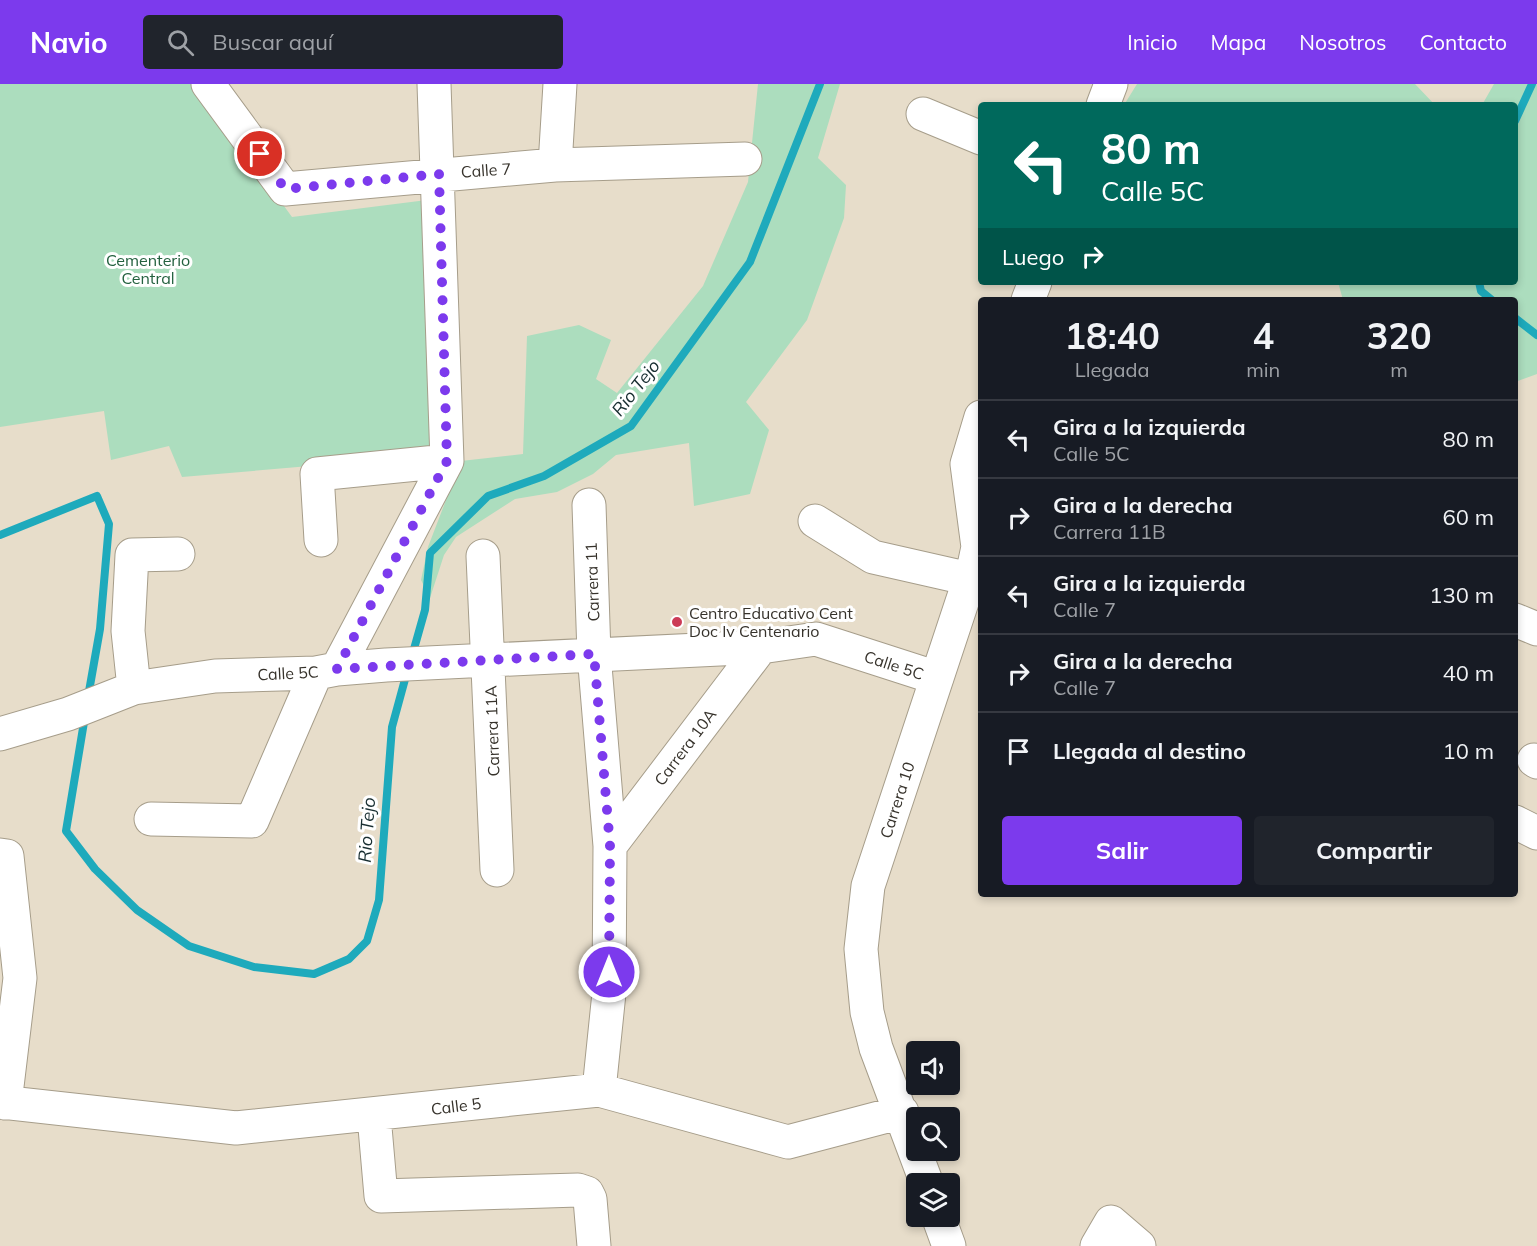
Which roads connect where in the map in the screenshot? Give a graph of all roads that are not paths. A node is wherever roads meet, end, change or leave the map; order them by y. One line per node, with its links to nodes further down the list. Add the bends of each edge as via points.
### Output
1 (208, 84): 10 (street, Calle 7, via 285,189)
2 (434, 84): 10 (street)
3 (560, 84): 9 (street)
4 (1111, 84): 5 (street)
5 (1104, 102)
6 (923, 114): 7 (street)
7 (978, 137)
8 (745, 159): 9 (street, Calle 7)
9 (555, 165): 10 (street, Calle 7)
10 (439, 174): 12 (street)
11 (978, 427): 17 (street, Carrera 10, via 967,464)
12 (447, 461): 15 (street, via 317,474); 24 (street)
13 (589, 505): 22 (street, Carrera 11)
14 (815, 520): 20 (street, via 873,557)
15 (321, 540)
16 (978, 547): 20 (street, Carrera 10)
17 (978, 547)
18 (178, 554): 26 (street, via 132,555)
19 (483, 556): 23 (street, Carrera 11A)
20 (975, 570): 25 (street, Carrera 10)
21 (761, 647): 22 (street, Calle 5C); 25 (street, Calle 5C, via 816,639); 31 (street, Carrera 10A)
22 (594, 654): 23 (street, Calle 5C); 31 (street, Carrera 11)
23 (489, 661): 24 (street, Calle 5C); 33 (street, Carrera 11A)
24 (327, 671): 26 (street, Calle 5C, via 215,676); 28 (street, via 252,821)
25 (937, 678): 37 (street, Carrera 10, via 868,886 861,949 867,1012 876,1048)
26 (128, 691): 27 (street, Calle 5C)
27 (0, 734)
28 (151, 819)
29 (1518, 824): 30 (street)
30 (1537, 833)
31 (610, 846): 35 (street, Carrera 11, via 609,993)
32 (3, 855): 34 (street)
33 (497, 870)
34 (10, 977): 36 (street)
35 (599, 1090): 37 (street, Calle 5, via 788,1142); 38 (street, Calle 5)
36 (3, 1103): 38 (street, Calle 5, via 236,1128)
37 (902, 1112): 39 (street, Carrera 10)
38 (374, 1116): 42 (street, via 381,1196 578,1190 590,1199)
39 (923, 1173)
40 (942, 1227): 43 (street)
41 (1104, 1234): 44 (street)
42 (594, 1246)
43 (949, 1246)
44 (1139, 1246)

